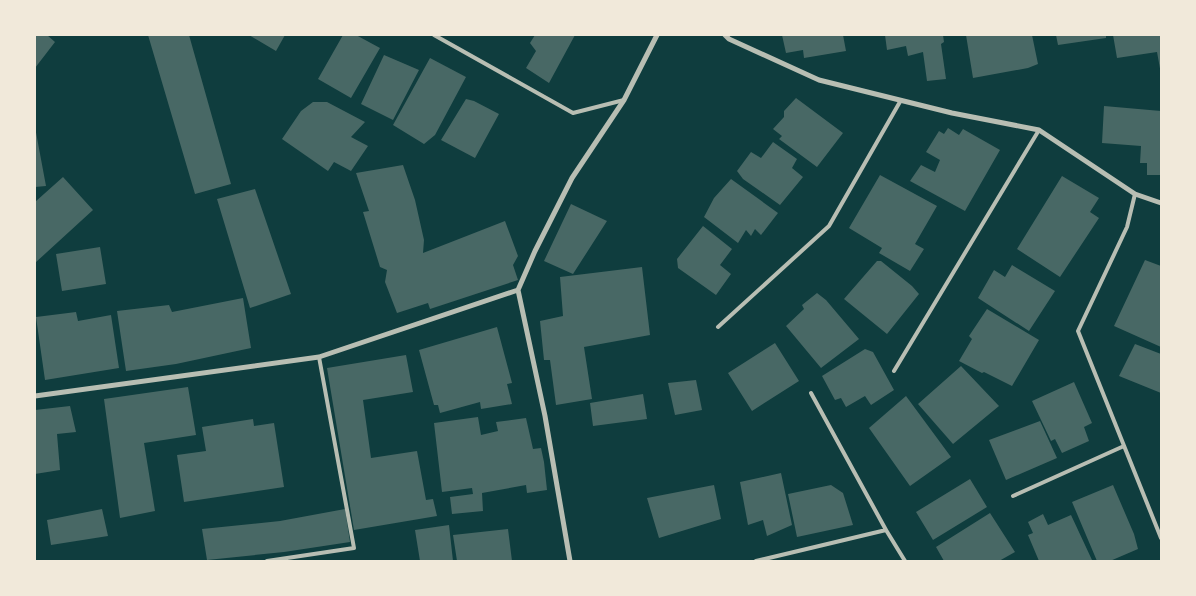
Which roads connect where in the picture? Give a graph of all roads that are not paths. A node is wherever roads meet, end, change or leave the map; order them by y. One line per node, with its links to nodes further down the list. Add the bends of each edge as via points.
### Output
1 (434, 35): 4 (lane, via 573,113)
2 (657, 35): 4 (street)
3 (729, 36): 5 (street, via 819,80)
4 (624, 100): 9 (street, via 572,178)
5 (901, 100): 6 (street); 10 (lane, via 829,226)
6 (1039, 130): 7 (street); 12 (lane)
7 (1135, 194): 8 (street); 15 (lane, via 1127,227 1078,330)
8 (1161, 203)
9 (518, 290): 11 (street); 20 (street, via 545,416)
10 (718, 326)
11 (320, 357): 14 (street); 19 (lane, via 354,548)
12 (894, 371)
13 (811, 392): 17 (lane)
14 (35, 396)
15 (1124, 446): 16 (lane); 18 (lane)
16 (1013, 496)
17 (886, 530): 21 (lane); 22 (lane)
18 (1161, 538)
19 (267, 561)
20 (570, 561)
21 (756, 561)
22 (905, 561)

